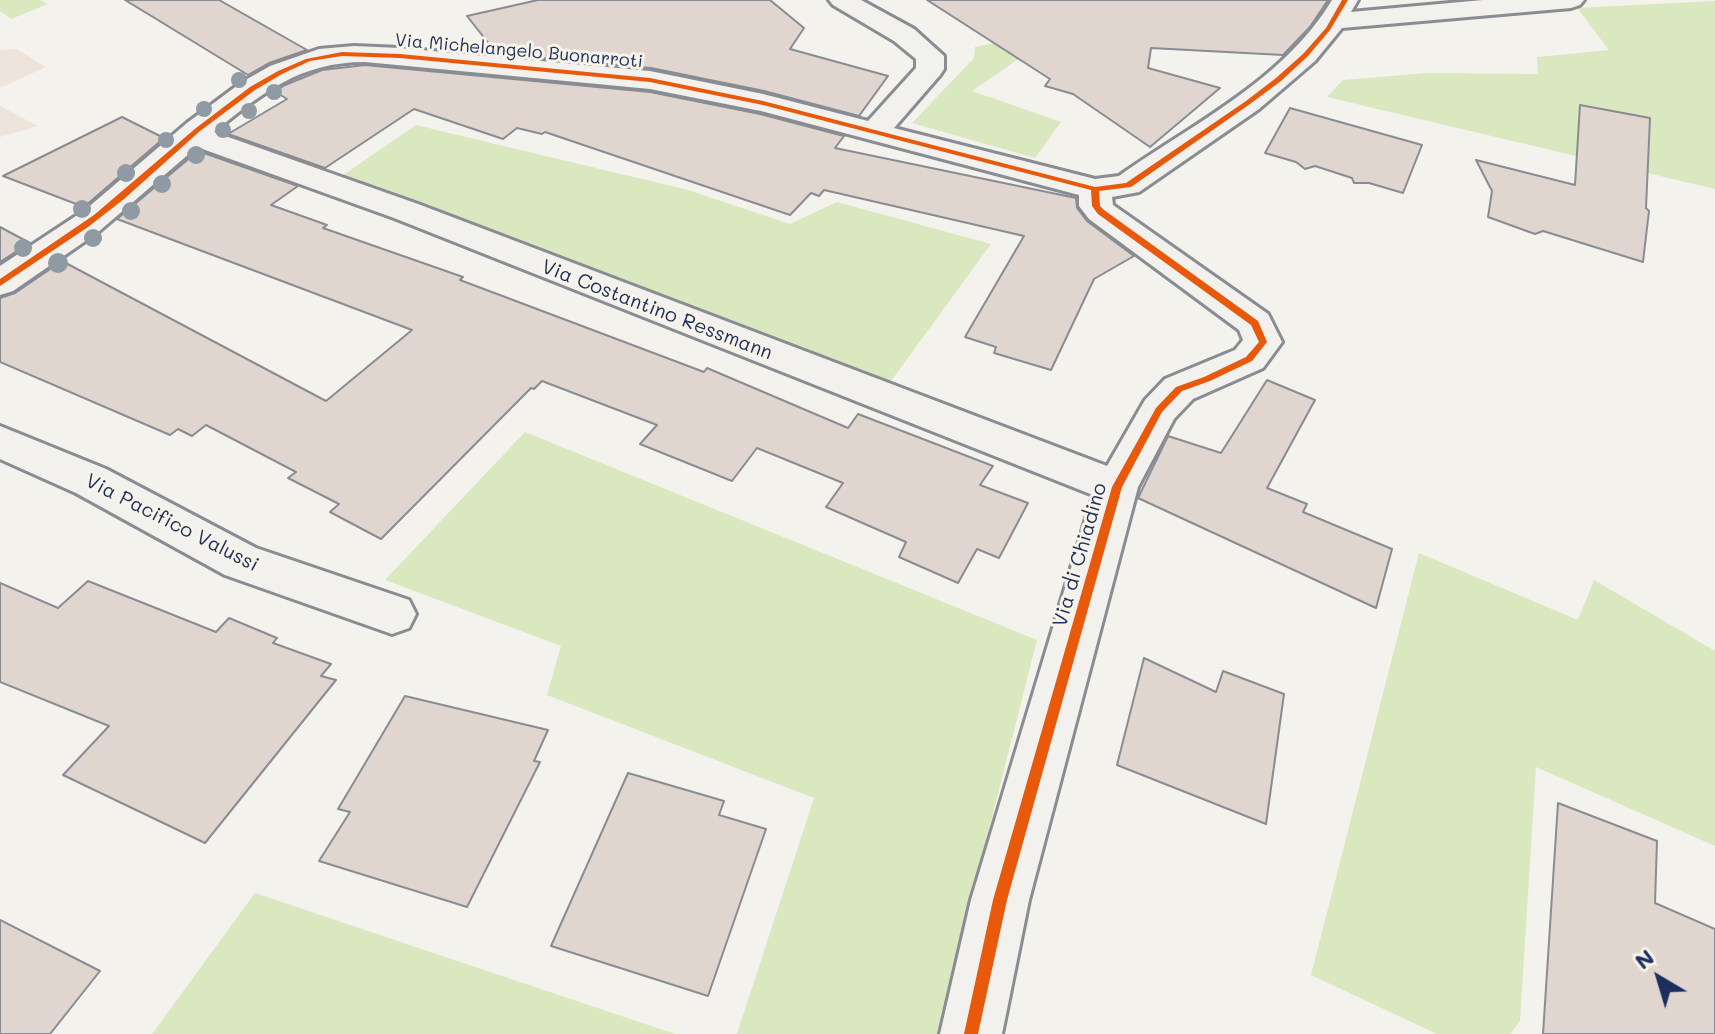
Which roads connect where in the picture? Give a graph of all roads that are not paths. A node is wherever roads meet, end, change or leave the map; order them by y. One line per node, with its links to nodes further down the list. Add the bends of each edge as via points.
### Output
1 (842, 0): 4 (street, via 930,56 930,69)
2 (1571, 0): 3 (street)
3 (1341, 10): 6 (street, via 1307,52 1240,108 1128,185)
4 (875, 131): 5 (street, Via Michelangelo Buonarroti, via 650,80 364,54 311,59 288,68); 6 (street, Via Michelangelo Buonarroti)
5 (195, 136): 7 (street, Via Michelangelo Buonarroti, via 96,218); 9 (street, Via Costantino Ressmann, via 406,211)
6 (1095, 189): 9 (street, Via di Chiadino, via 1101,212 1255,323 1263,342 1249,359 1179,389 1159,410)
7 (0, 283)
8 (0, 442): 10 (street, Via Pacifico Valussi, via 91,481 241,562)
9 (1117, 487): 11 (street, Via di Chiadino, via 1000,900)
10 (392, 614)
11 (971, 1034)

